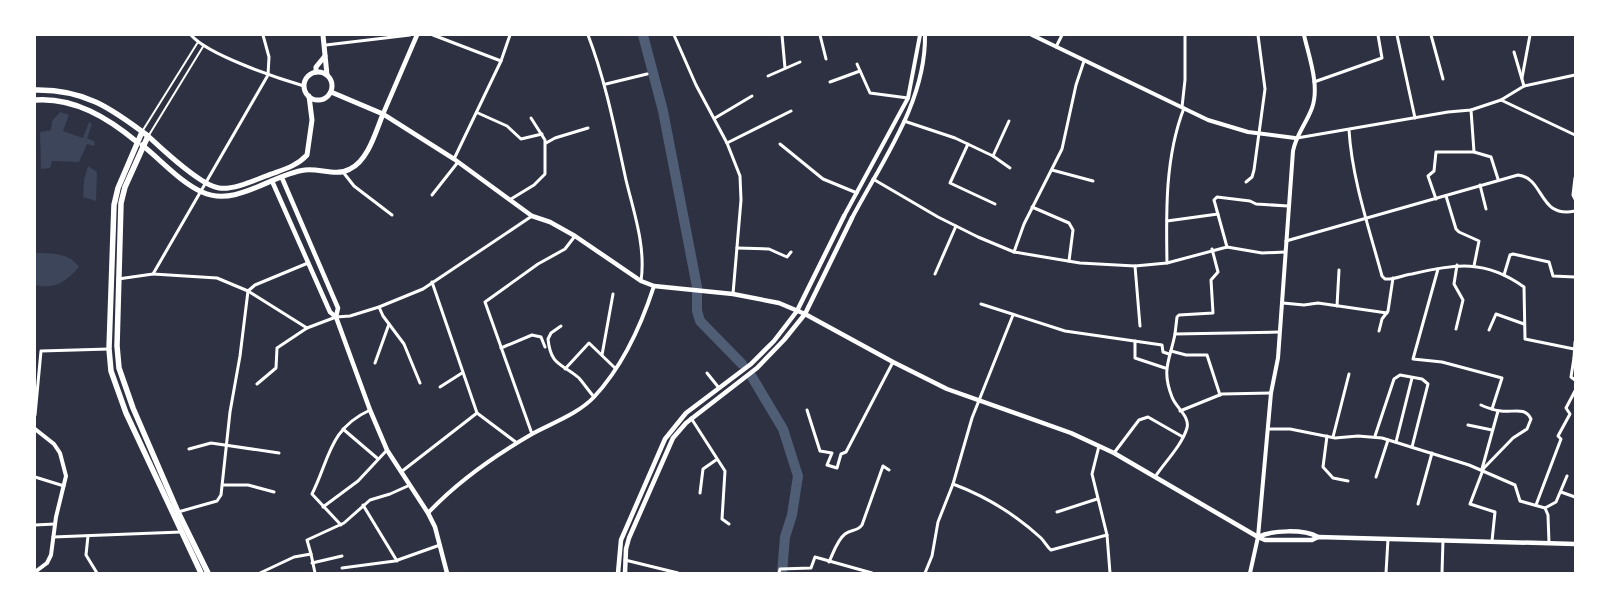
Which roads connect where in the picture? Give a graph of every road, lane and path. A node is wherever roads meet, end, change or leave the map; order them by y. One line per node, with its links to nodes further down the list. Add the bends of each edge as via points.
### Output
1 (191, 35): 23 (street)
2 (263, 35): 41 (street, via 269,57)
3 (323, 35): 25 (main road)
4 (410, 35): 25 (street)
5 (417, 35): 62 (main road)
6 (433, 35): 31 (street)
7 (510, 35): 31 (street)
8 (588, 35): 48 (street)
9 (674, 35): 64 (street)
10 (782, 35): 34 (street)
11 (820, 35): 29 (street)
12 (920, 35): 37 (street)
13 (925, 35): 38 (street)
14 (1032, 35): 26 (street)
15 (1062, 35): 26 (street)
16 (1185, 35): 58 (street)
17 (1258, 35): 72 (street, via 1265,90)
18 (1304, 35): 47 (street)
19 (1378, 35): 47 (street, via 1382,58)
20 (1397, 35): 65 (street)
21 (1431, 35): 45 (street)
22 (1530, 35): 44 (street)
23 (198, 42): 24 (street); 70 (lane)
24 (204, 45): 41 (street); 74 (lane)
25 (326, 45): 28 (main road)
26 (1056, 47): 30 (street)
27 (1514, 52): 44 (street)
28 (326, 56): 36 (main road, via 316,67); 42 (main road)
29 (826, 59)
30 (1084, 61): 58 (street); 87 (street, via 1062,149)
31 (501, 62): 61 (street)
32 (800, 62): 34 (street)
33 (857, 64): 35 (street)
34 (785, 68): 43 (street)
35 (860, 71): 46 (street); 55 (street, via 870,93)
36 (316, 72): 42 (main road); 49 (main road)
37 (914, 73): 38 (street); 55 (street)
38 (921, 73): 66 (street)
39 (647, 74): 48 (street)
40 (1575, 74): 50 (street)
41 (268, 75): 49 (street); 96 (street)
42 (327, 75): 52 (main road, via 331,80)
43 (768, 76)
44 (1522, 78): 50 (street)
45 (1443, 79)
46 (830, 82)
47 (1314, 82): 75 (street, via 1313,106)
48 (606, 84): 143 (street, via 638,228)
49 (304, 86): 53 (main road)
50 (1524, 86): 57 (street)
51 (35, 90): 70 (highway, via 65,91 85,97 121,116)
52 (331, 92): 53 (main road, via 321,100); 62 (main road)
53 (309, 96): 83 (main road, via 310,144)
54 (752, 96): 64 (street)
55 (908, 98): 99 (street)
56 (35, 100): 77 (highway, via 55,100 80,107 116,124)
57 (1501, 100): 59 (street); 73 (street)
58 (1183, 107): 72 (street, via 1208,120); 116 (street, via 1170,171)
59 (1471, 110): 65 (street); 81 (street)
60 (791, 111): 76 (street)
61 (478, 113): 71 (street, via 507,126 521,139); 84 (street)
62 (383, 114): 84 (main road); 88 (main road, via 362,158)
63 (531, 118): 71 (street)
64 (715, 118): 76 (street)
65 (1415, 118): 69 (street)
66 (904, 121): 80 (street); 90 (street)
67 (1009, 122): 82 (street)
68 (588, 128): 78 (street)
69 (1349, 130): 75 (street); 115 (street, via 1350,150)
70 (142, 132): 74 (highway); 77 (highway)
71 (542, 134): 78 (street)
72 (1261, 134): 75 (street); 95 (street, via 1254,170 1250,181)
73 (1575, 135)
74 (148, 136): 77 (highway); 96 (main road)
75 (1296, 138): 106 (street)
76 (727, 143): 123 (street, via 740,176)
77 (140, 144): 98 (main road); 141 (highway, via 121,203); 171 (highway, via 118,188 114,205)
78 (545, 144): 102 (street, via 546,170 542,179)
79 (780, 144): 99 (street, via 823,179)
80 (968, 144): 82 (street); 105 (street, via 950,183)
81 (1474, 152): 92 (street, via 1490,157); 103 (street, via 1436,152 1434,171 1428,176)
82 (993, 156): 85 (street)
83 (301, 161): 86 (main road); 96 (main road, via 228,188 216,188)
84 (456, 161): 100 (street); 102 (main road)
85 (1010, 168)
86 (304, 170): 88 (main road); 89 (main road)
87 (1052, 170): 94 (street); 107 (street)
88 (343, 172): 111 (street, via 354,186)
89 (282, 178): 93 (main road); 120 (main road)
90 (873, 178): 114 (street); 117 (street)
91 (1575, 178): 104 (street)
92 (1498, 179): 97 (street); 109 (street, via 1524,175 1552,210)
93 (272, 181): 98 (main road, via 229,195); 121 (main road)
94 (1093, 181)
95 (1246, 182)
96 (206, 183): 98 (street)
97 (1480, 185): 101 (street); 108 (street)
98 (202, 192): 136 (street)
99 (857, 193): 113 (street)
100 (432, 195)
101 (1446, 196): 103 (street); 133 (street, via 1456,229 1478,241)
102 (511, 199): 112 (main road)
103 (1436, 199): 115 (street)
104 (1575, 199)
105 (995, 204)
106 (1288, 206): 110 (street, via 1217,197 1214,200); 119 (street)
107 (1032, 207): 126 (street); 128 (street, via 1069,223 1074,230)
108 (1486, 209)
109 (1575, 212)
110 (1219, 214): 116 (street); 122 (street)
111 (392, 215)
112 (532, 216): 118 (main road); 142 (street)
113 (844, 216): 152 (main road)
114 (852, 218): 154 (main road)
115 (1366, 219): 119 (street); 140 (street, via 1382,276)
116 (1167, 221): 130 (street)
117 (956, 226): 126 (street); 137 (street)
118 (575, 236): 143 (main road); 170 (street, via 565,249 488,298 486,306)
119 (1285, 241): 127 (street)
120 (310, 243): 121 (main road); 156 (main road, via 338,308)
121 (302, 247): 129 (main road)
122 (1227, 247): 124 (street); 127 (street, via 1262,253)
123 (737, 248): 125 (street, via 768,249 787,257); 147 (street)
124 (1212, 249): 130 (street); 166 (street, via 1218,272 1211,280 1213,313 1179,315 1176,317)
125 (791, 252)
126 (1014, 252): 128 (street)
127 (1285, 252): 148 (street)
128 (1069, 261): 132 (street)
129 (308, 263): 145 (street, via 255,285); 156 (main road, via 330,312)
130 (1167, 263): 132 (street)
131 (1457, 265): 133 (street); 134 (street); 162 (street, via 1454,284 1463,300)
132 (1135, 266): 160 (street)
133 (1474, 266): 138 (street)
134 (1438, 269): 140 (street); 196 (street, via 1413,359 1442,362 1502,378)
135 (1339, 270): 150 (street)
136 (153, 274): 141 (street); 145 (street, via 210,277)
137 (934, 274)
138 (1504, 275): 139 (street, via 1513,254 1549,262 1553,276); 158 (street, via 1524,287)
139 (1575, 277)
140 (1394, 278): 153 (street)
141 (118, 279): 251 (highway, via 119,368)
142 (432, 282): 151 (street); 181 (street)
143 (641, 282): 144 (main road)
144 (654, 286): 147 (main road); 178 (street, via 630,346)
145 (248, 292): 161 (street); 217 (street)
146 (613, 294): 174 (street)
147 (733, 294): 152 (main road, via 779,303)
148 (1283, 303): 150 (street); 165 (street)
149 (981, 304): 155 (street)
150 (1337, 306): 153 (street)
151 (379, 307): 156 (street); 157 (street)
152 (797, 311): 154 (main road); 189 (main road, via 764,353)
153 (1387, 313): 164 (street)
154 (805, 314): 176 (main road); 203 (main road, via 757,368)
155 (1013, 315): 167 (street, via 1065,331); 194 (street)
156 (336, 317): 161 (street); 197 (main road)
157 (389, 324): 177 (street); 186 (street, via 404,344)
158 (1524, 324): 163 (street, via 1496,314); 172 (street, via 1527,340)
159 (561, 326): 180 (street, via 548,339 553,358)
160 (1140, 326)
161 (307, 328): 187 (street, via 277,348 276,368)
162 (1456, 329)
163 (1489, 330)
164 (1379, 331)
165 (1279, 332): 166 (street); 191 (street)
166 (1175, 334): 173 (street)
167 (1135, 341): 173 (street, via 1162,345 1163,352); 179 (street, via 1135,358)
168 (1575, 342): 172 (street)
169 (545, 347): 170 (street, via 541,337 532,335)
170 (501, 348): 209 (street)
171 (109, 349): 202 (street, via 41,352); 258 (highway, via 111,371 126,413)
172 (1574, 349): 175 (street)
173 (1170, 352): 179 (street); 192 (street, via 1207,355)
174 (602, 356): 178 (street); 180 (street, via 589,343)
175 (1574, 358): 185 (street, via 1571,377)
176 (893, 362): 194 (main road); 198 (street, via 836,468 827,465 832,452 820,451)
177 (375, 363)
178 (615, 368): 193 (street)
179 (1166, 368): 199 (street, via 1172,397)
180 (565, 369): 193 (street, via 578,378)
181 (462, 373): 188 (street); 201 (street)
182 (707, 373): 189 (street)
183 (1350, 374): 213 (street)
184 (1412, 378): 211 (street, via 1400,375 1394,379); 215 (street); 219 (street, via 1422,379 1428,384)
185 (1575, 380)
186 (420, 383)
187 (257, 384)
188 (440, 387)
189 (720, 388): 244 (main road, via 686,413 671,429 658,451)
190 (1575, 391): 248 (street, via 1566,408 1570,414 1558,436 1561,439)
191 (1272, 393): 192 (street); 207 (street)
192 (1220, 395): 199 (street)
193 (594, 397): 209 (street)
194 (979, 401): 218 (main road); 235 (street)
195 (1480, 405): 196 (street)
196 (1492, 409): 200 (street)
197 (370, 410): 206 (street, via 349,421); 221 (main road)
198 (807, 410)
199 (1180, 410): 212 (street, via 1187,423)
200 (1498, 410): 208 (street); 228 (street, via 1525,412 1530,416 1530,423)
201 (477, 413): 216 (street); 229 (street)
202 (35, 415)
203 (691, 418): 226 (street); 247 (main road, via 673,438)
204 (1468, 425): 208 (street)
205 (35, 429): 238 (street, via 60,453 65,466)
206 (344, 429): 225 (street); 249 (street, via 335,439 312,494)
207 (1268, 429): 210 (street, via 1290,429); 262 (street)
208 (1492, 430): 228 (street)
209 (532, 434): 216 (street)
210 (1327, 436): 213 (street); 234 (street, via 1324,467 1333,478)
211 (1375, 436): 213 (street); 214 (street)
212 (1183, 437): 223 (street, via 1144,417); 232 (street)
213 (1333, 437)
214 (1388, 440): 215 (street); 233 (street)
215 (1396, 442): 219 (street)
216 (517, 443): 253 (street, via 462,480)
217 (226, 445): 220 (street, via 206,444); 222 (street); 236 (street)
218 (1099, 446): 223 (main road); 243 (street, via 1092,474)
219 (1412, 447): 224 (street)
220 (190, 449)
221 (387, 450): 225 (street); 229 (main road)
222 (279, 453)
223 (1114, 453): 232 (main road)
224 (1432, 454): 228 (street); 245 (street)
225 (377, 458): 249 (street, via 358,481)
226 (716, 460): 241 (street, via 703,469); 255 (street, via 725,471 722,519)
227 (888, 470): 273 (street, via 883,466 862,525 841,538)
228 (1482, 470): 248 (street, via 1515,485 1518,500); 265 (street, via 1470,504 1495,512)
229 (401, 472): 237 (main road)
230 (1568, 476): 240 (street)
231 (35, 477): 238 (street)
232 (1155, 477): 262 (main road)
233 (1376, 477)
234 (1348, 482)
235 (954, 484): 259 (street, via 984,497 1009,514 1041,538 1051,550); 288 (street, via 938,522 932,556)
236 (223, 485): 239 (street, via 248,485); 251 (street, via 217,501)
237 (410, 485): 246 (street); 253 (main road)
238 (64, 486): 254 (street)
239 (274, 492)
240 (1561, 492): 242 (street); 250 (street, via 1556,502)
241 (700, 493)
242 (1575, 497)
243 (1097, 499): 252 (street); 259 (street)
244 (637, 503): 247 (main road); 284 (main road, via 622,540)
245 (1418, 504)
246 (363, 505): 257 (street); 272 (street)
247 (643, 506): 271 (main road, via 629,538)
248 (1536, 506): 250 (street)
249 (323, 507): 257 (street)
250 (1545, 508): 266 (street)
251 (178, 512): 280 (highway)
252 (1057, 512)
253 (428, 513): 268 (main road, via 436,527)
254 (55, 524): 256 (street); 261 (street)
255 (729, 524)
256 (35, 525)
257 (341, 525): 269 (street, via 307,540)
258 (182, 532): 260 (street); 279 (highway)
259 (1107, 535): 289 (street)
260 (88, 536): 261 (street); 278 (street, via 86,555)
261 (53, 537): 277 (street, via 50,560)
262 (1258, 537): 263 (main road, via 1277,540); 290 (street)
263 (1388, 538): 264 (main road); 291 (street)
264 (1443, 539): 265 (main road); 292 (street)
265 (1492, 541): 266 (main road)
266 (1549, 543): 267 (main road)
267 (1575, 544)
268 (440, 545): 272 (street); 283 (main road)
269 (310, 554): 274 (street); 281 (street)
270 (342, 556): 274 (street)
271 (625, 560): 285 (main road); 286 (street)
272 (397, 561): 275 (street)
273 (828, 562): 276 (street, via 815,558 811,568); 287 (street)
274 (312, 563): 282 (street)
275 (342, 568)
276 (779, 571)
277 (35, 572)
278 (97, 573)
279 (201, 573)
280 (208, 573)
281 (260, 573)
282 (314, 573)
283 (447, 573)
284 (618, 573)
285 (625, 573)
286 (678, 573)
287 (872, 573)
288 (925, 573)
289 (1110, 573)
290 (1250, 573)
291 (1386, 573)
292 (1442, 573)

